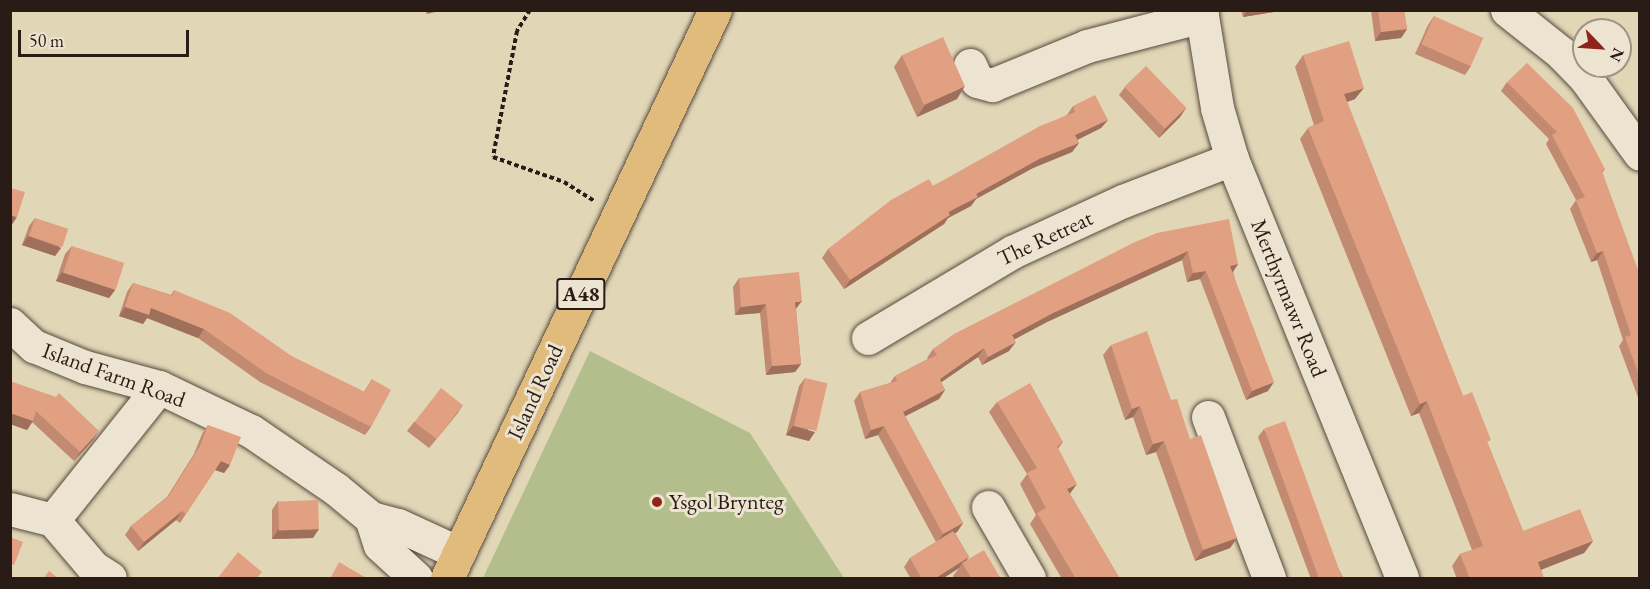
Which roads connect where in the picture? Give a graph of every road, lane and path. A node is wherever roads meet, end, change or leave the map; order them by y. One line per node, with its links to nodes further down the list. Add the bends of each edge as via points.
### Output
1 (530, 10): 8 (path, via 517,31 493,157 564,182)
2 (715, 10): 8 (main road, Island Road / A48)
3 (1507, 10): 6 (street, via 1561,53 1586,79)
4 (1202, 13): 5 (street, via 1087,46 992,85 977,81); 7 (street, Merthyrmawr Road, via 1217,108)
5 (970, 65)
6 (1640, 154)
7 (1232, 159): 10 (street, The Retreat, via 1123,201 1012,252); 22 (street, Merthyrmawr Road)
8 (618, 215): 17 (main road, Island Road / A48)
9 (10, 324): 11 (street, Island Farm Road, via 34,346 85,367)
10 (868, 338)
11 (159, 387): 15 (street, Island Farm Road, via 251,431); 16 (street)
12 (1208, 417): 21 (street)
13 (988, 507): 20 (street)
14 (10, 509): 16 (street)
15 (371, 518): 17 (street, Island Farm Road, via 398,525); 19 (street, via 380,545)
16 (53, 520): 18 (street, via 93,567)
17 (453, 566)
18 (110, 579)
19 (416, 579)
20 (1029, 579)
21 (1269, 579)
22 (1401, 579)

